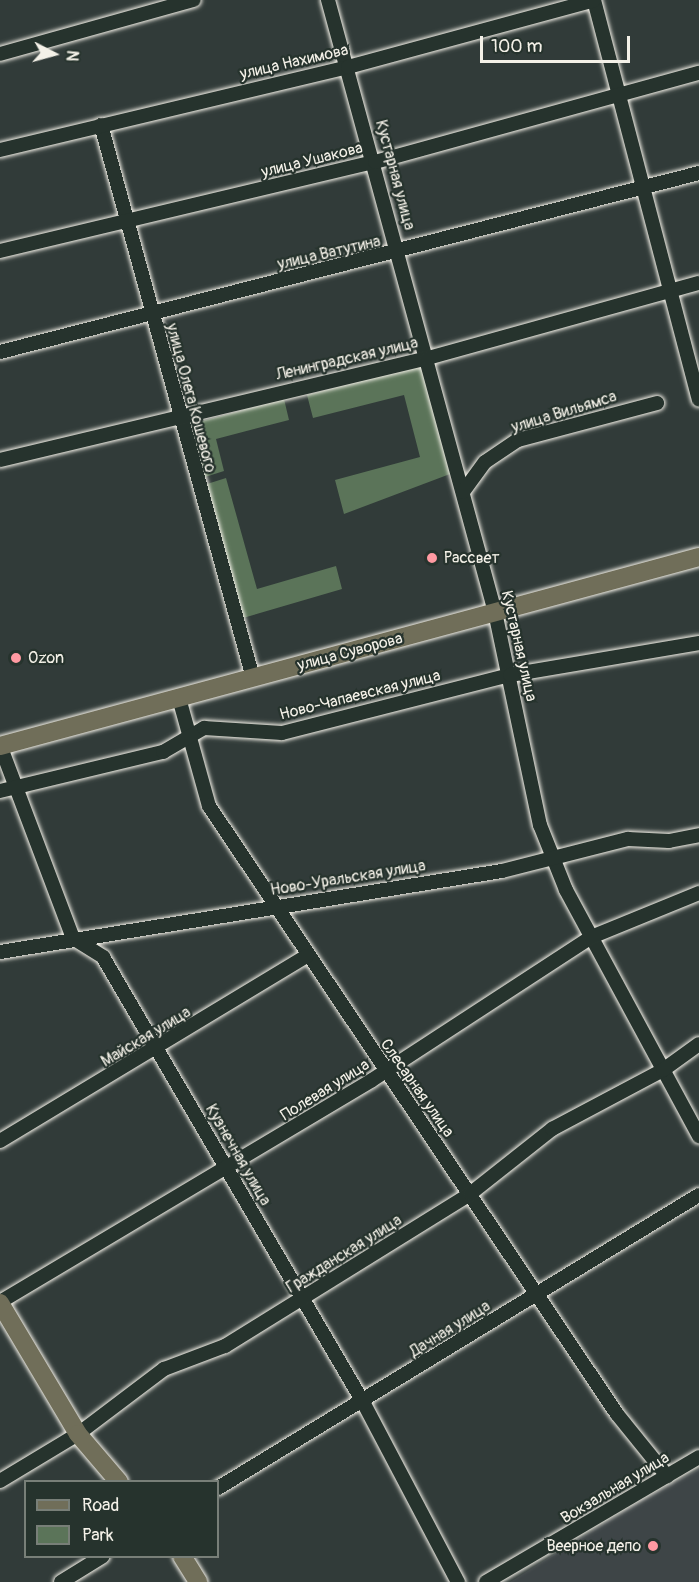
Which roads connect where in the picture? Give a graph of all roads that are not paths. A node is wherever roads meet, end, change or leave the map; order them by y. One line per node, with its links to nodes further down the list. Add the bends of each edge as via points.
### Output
1 (194, 0): 4 (street)
2 (328, 0): 5 (street, Кустарная улица)
3 (594, 0): 5 (street, улица Нахимова); 7 (street)
4 (0, 54)
5 (348, 67): 8 (street, улица Нахимова); 10 (street, Кустарная улица)
6 (699, 74): 7 (street, улица Ушакова)
7 (622, 94): 10 (street, улица Ушакова); 12 (street)
8 (101, 125): 9 (street, улица Нахимова); 13 (street, улица Олега Кошевого)
9 (0, 150)
10 (375, 162): 13 (street, улица Ушакова); 15 (street, Кустарная улица)
11 (699, 173): 12 (street, улица Ватутина)
12 (647, 186): 15 (street, улица Ватутина); 17 (street)
13 (126, 219): 14 (street, улица Ушакова); 18 (street, улица Олега Кошевого)
14 (0, 251)
15 (399, 253): 18 (street, улица Ватутина); 20 (street, Кустарная улица)
16 (699, 283): 17 (street, Ленинградская улица)
17 (673, 290): 20 (street, Ленинградская улица); 21 (street)
18 (151, 313): 19 (street, улица Ватутина); 23 (street, улица Олега Кошевого)
19 (0, 352)
20 (428, 357): 23 (street, Ленинградская улица); 25 (street, Кустарная улица)
21 (699, 395)
22 (657, 403): 25 (street, улица Вильямса, via 518,440 485,462)
23 (177, 416): 24 (street, Ленинградская улица); 30 (street, улица Олега Кошевого)
24 (0, 460)
25 (464, 492): 27 (street, Кустарная улица)
26 (699, 557): 27 (main road, улица Суворова)
27 (495, 612): 29 (street, Кустарная улица); 30 (main road, улица Суворова)
28 (699, 643): 29 (street, Ново-Чапаевская улица)
29 (510, 675): 32 (street, Ново-Чапаевская улица, via 282,733 204,728); 37 (street, Кустарная улица, via 540,825)
30 (253, 678): 31 (main road, улица Суворова)
31 (179, 698): 32 (street, Слесарная улица); 33 (main road, улица Суворова)
32 (189, 733): 34 (street, Ново-Чапаевская улица, via 163,752); 39 (street, Слесарная улица, via 209,806)
33 (0, 746): 34 (street)
34 (18, 789): 35 (street, Ново-Чапаевская улица); 41 (street)
35 (0, 791)
36 (699, 835): 37 (street, Ново-Уральская улица, via 669,842 628,839)
37 (553, 857): 39 (street, Ново-Уральская улица, via 502,871); 40 (street, Кустарная улица)
38 (699, 893): 40 (street, Полевая улица)
39 (273, 906): 41 (street, Ново-Уральская улица); 43 (street, Слесарная улица)
40 (591, 937): 46 (street, Кустарная улица); 47 (street, Полевая улица)
41 (74, 938): 42 (street, Ново-Уральская улица); 45 (street, Кузнечная улица, via 103,957)
42 (0, 952)
43 (307, 956): 45 (street, Майская улица); 47 (street, Слесарная улица)
44 (699, 1044): 46 (street, Гражданская улица)
45 (158, 1051): 49 (street, Майская улица); 50 (street, Кузнечная улица)
46 (663, 1070): 48 (street, Кустарная улица); 51 (street, Гражданская улица, via 552,1129)
47 (385, 1071): 50 (street, Полевая улица); 51 (street, Слесарная улица)
48 (699, 1136)
49 (0, 1141)
50 (227, 1169): 54 (street, Кузнечная улица); 55 (street, Полевая улица)
51 (470, 1194): 53 (street, Слесарная улица); 54 (street, Гражданская улица)
52 (699, 1195): 53 (street, Дачная улица)
53 (539, 1294): 56 (street, Дачная улица); 59 (street, Слесарная улица, via 617,1414)
54 (303, 1298): 56 (street, Кузнечная улица); 57 (street, Гражданская улица, via 225,1346 164,1369)
55 (0, 1302): 57 (main road)
56 (363, 1402): 62 (street, Дачная улица); 67 (street, Кузнечная улица)
57 (78, 1434): 60 (main road); 61 (street, Гражданская улица)
58 (699, 1457): 59 (street, Вокзальная улица)
59 (667, 1476): 68 (street, Вокзальная улица)
60 (117, 1480)
61 (0, 1481)
62 (219, 1487)
63 (101, 1558): 65 (street)
64 (183, 1558): 66 (main road)
65 (61, 1582)
66 (198, 1582)
67 (458, 1582)
68 (486, 1582)

